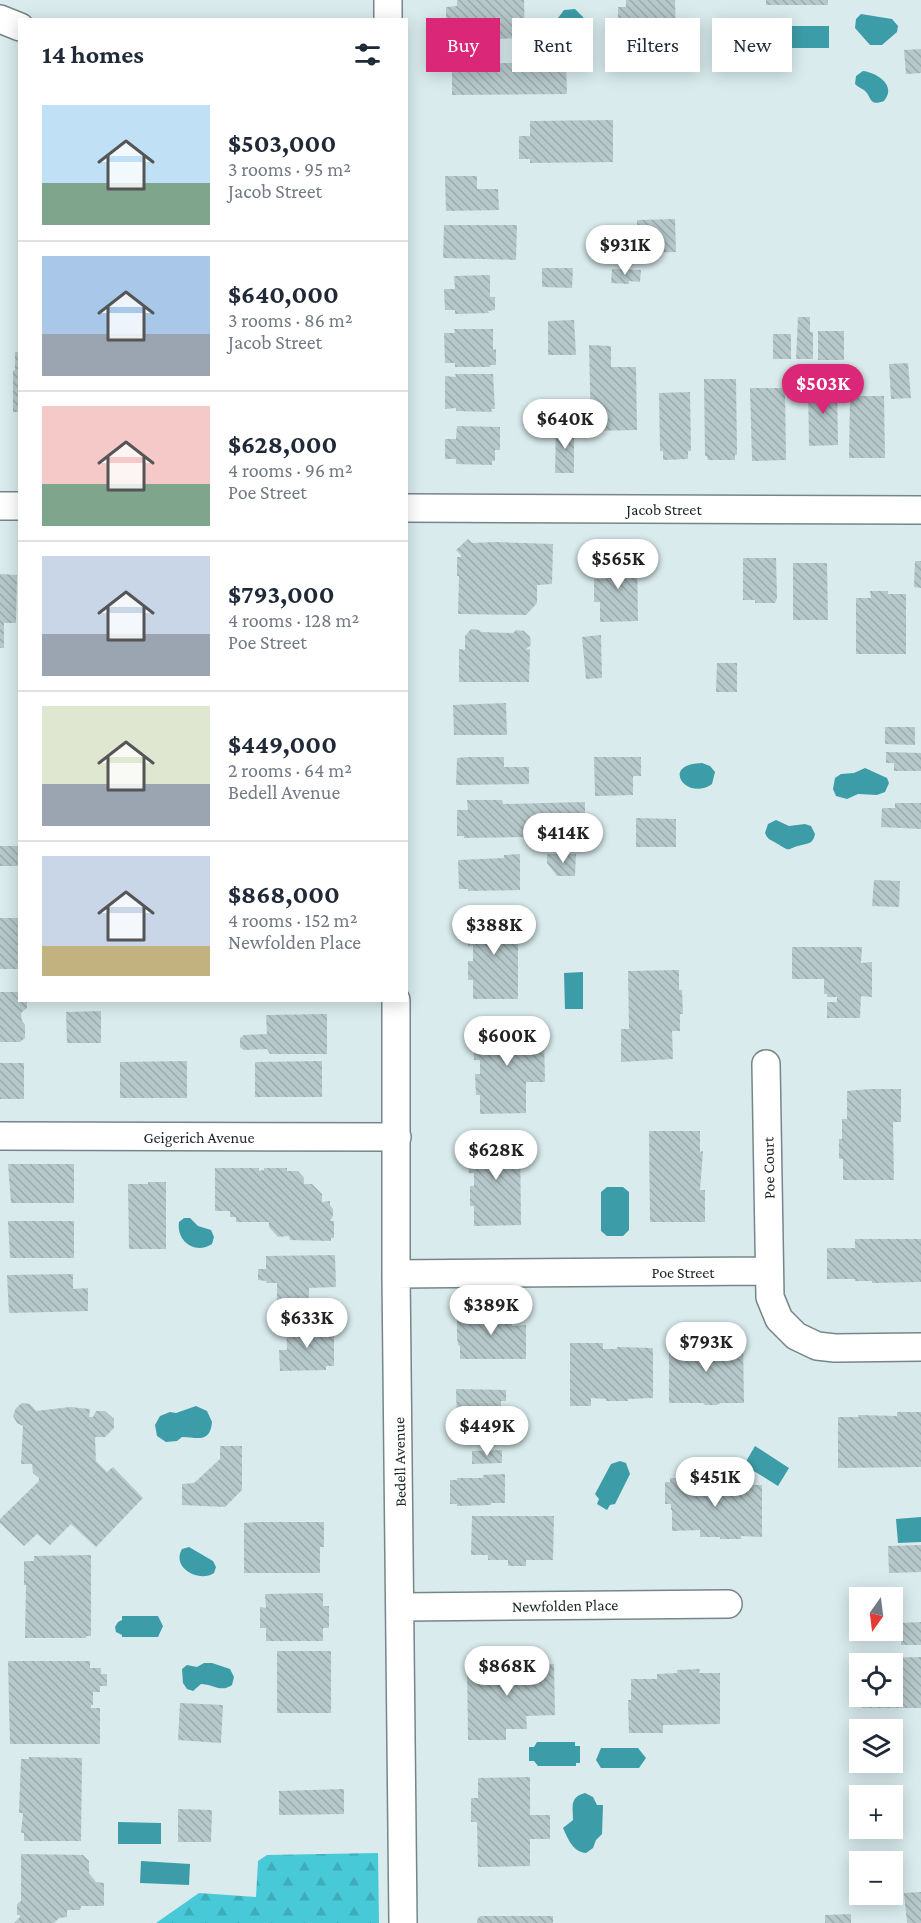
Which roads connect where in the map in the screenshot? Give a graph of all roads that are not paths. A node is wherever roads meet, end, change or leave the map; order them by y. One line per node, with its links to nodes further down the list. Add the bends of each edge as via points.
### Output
1 (388, 0): 2 (street)
2 (388, 18)
3 (0, 19): 4 (street)
4 (18, 26)
5 (0, 506): 6 (street)
6 (18, 506)
7 (408, 508): 8 (street, Jacob Street)
8 (921, 510)
9 (396, 1002): 12 (street, Bedell Avenue)
10 (766, 1064): 13 (street, Poe Court)
11 (0, 1136): 12 (street, Geigerich Avenue)
12 (397, 1137): 14 (street, Bedell Avenue)
13 (769, 1271): 14 (street, Poe Street); 15 (street, via 770,1297 779,1319 796,1336 817,1346 835,1348)
14 (396, 1274): 17 (street, Bedell Avenue)
15 (921, 1347)
16 (728, 1604): 17 (street, Newfolden Place)
17 (401, 1607): 18 (street, Bedell Avenue)
18 (403, 1923)

